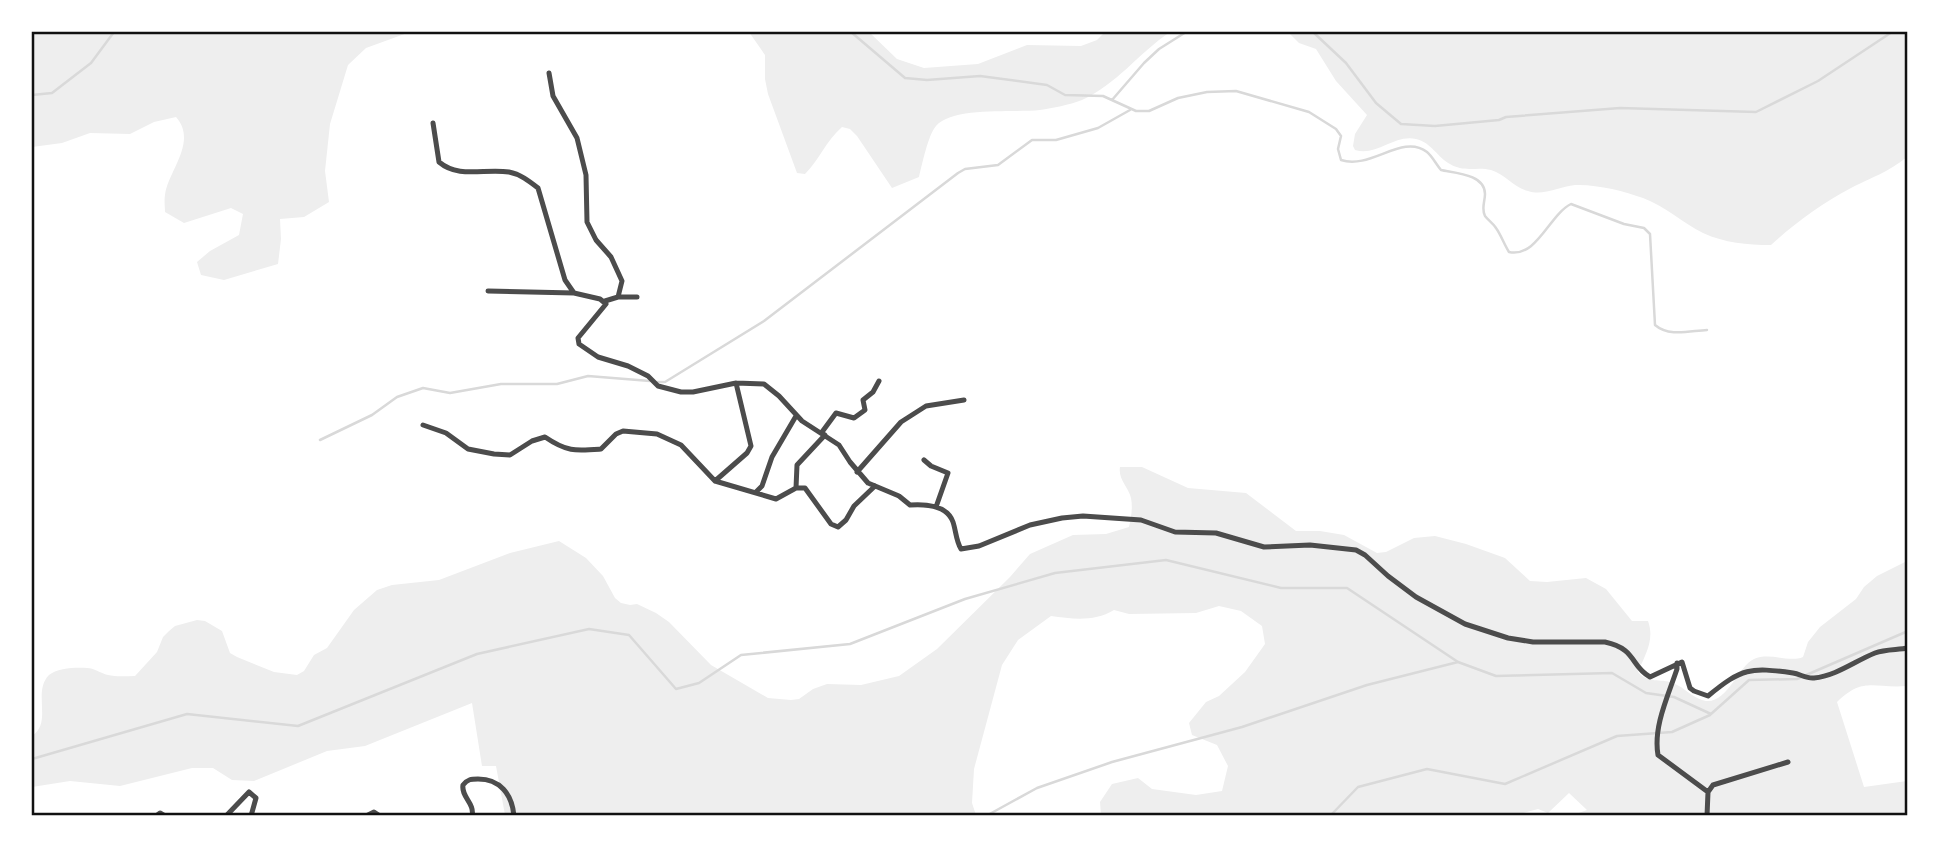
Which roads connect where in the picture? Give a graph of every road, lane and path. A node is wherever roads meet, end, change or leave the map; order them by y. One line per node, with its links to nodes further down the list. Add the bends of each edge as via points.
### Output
1 (550, 73): 5 (street, via 553,96 578,138 586,175 587,222 622,281)
2 (433, 123): 4 (street, via 439,162 446,167 461,172 509,172 538,188 565,280)
3 (488, 291): 4 (street)
4 (574, 293): 7 (street)
5 (618, 297): 6 (street); 7 (street)
6 (638, 297)
7 (605, 301): 9 (street, via 578,338 579,344 598,357 648,376 658,386 693,392)
8 (879, 381): 13 (street, via 863,400 865,410 853,418 836,413)
9 (736, 383): 11 (street, via 764,384); 16 (street, via 751,446)
10 (964, 400): 15 (street, via 926,406 901,422)
11 (796, 416): 13 (street); 19 (street)
12 (423, 425): 16 (street, via 446,433 468,449 510,455 545,437 573,451 601,449 623,431 657,434 681,445)
13 (824, 433): 15 (street, via 839,445); 18 (street, via 797,465)
14 (924, 460): 20 (street, via 948,473)
15 (857, 472): 17 (street)
16 (715, 481): 19 (street)
17 (875, 486): 18 (street, via 838,527 805,488); 20 (street, via 909,505)
18 (796, 488): 19 (street, via 776,499)
19 (756, 492)
20 (936, 507): 22 (street, via 951,516 963,549 1030,525 1083,516 1140,520 1175,532 1216,533 1264,547 1356,550 1416,597 1465,624 1532,642 1615,644 1632,655 1648,676)
21 (1908, 648): 22 (street, via 1878,652 1833,674 1811,679 1761,668 1744,671 1708,696 1692,689 1683,664)
22 (1677, 663): 24 (street, via 1658,729 1658,755)
23 (1788, 762): 24 (street, via 1713,785)
24 (1708, 792): 33 (street)
25 (156, 816): 26 (street)
26 (165, 816)
27 (226, 816): 28 (street, via 248,792 256,798)
28 (251, 816)
29 (366, 816): 30 (street, via 373,812)
30 (380, 816)
31 (472, 816): 32 (street, via 463,785 470,779 492,780 505,789)
32 (514, 816)
33 (1707, 816)

